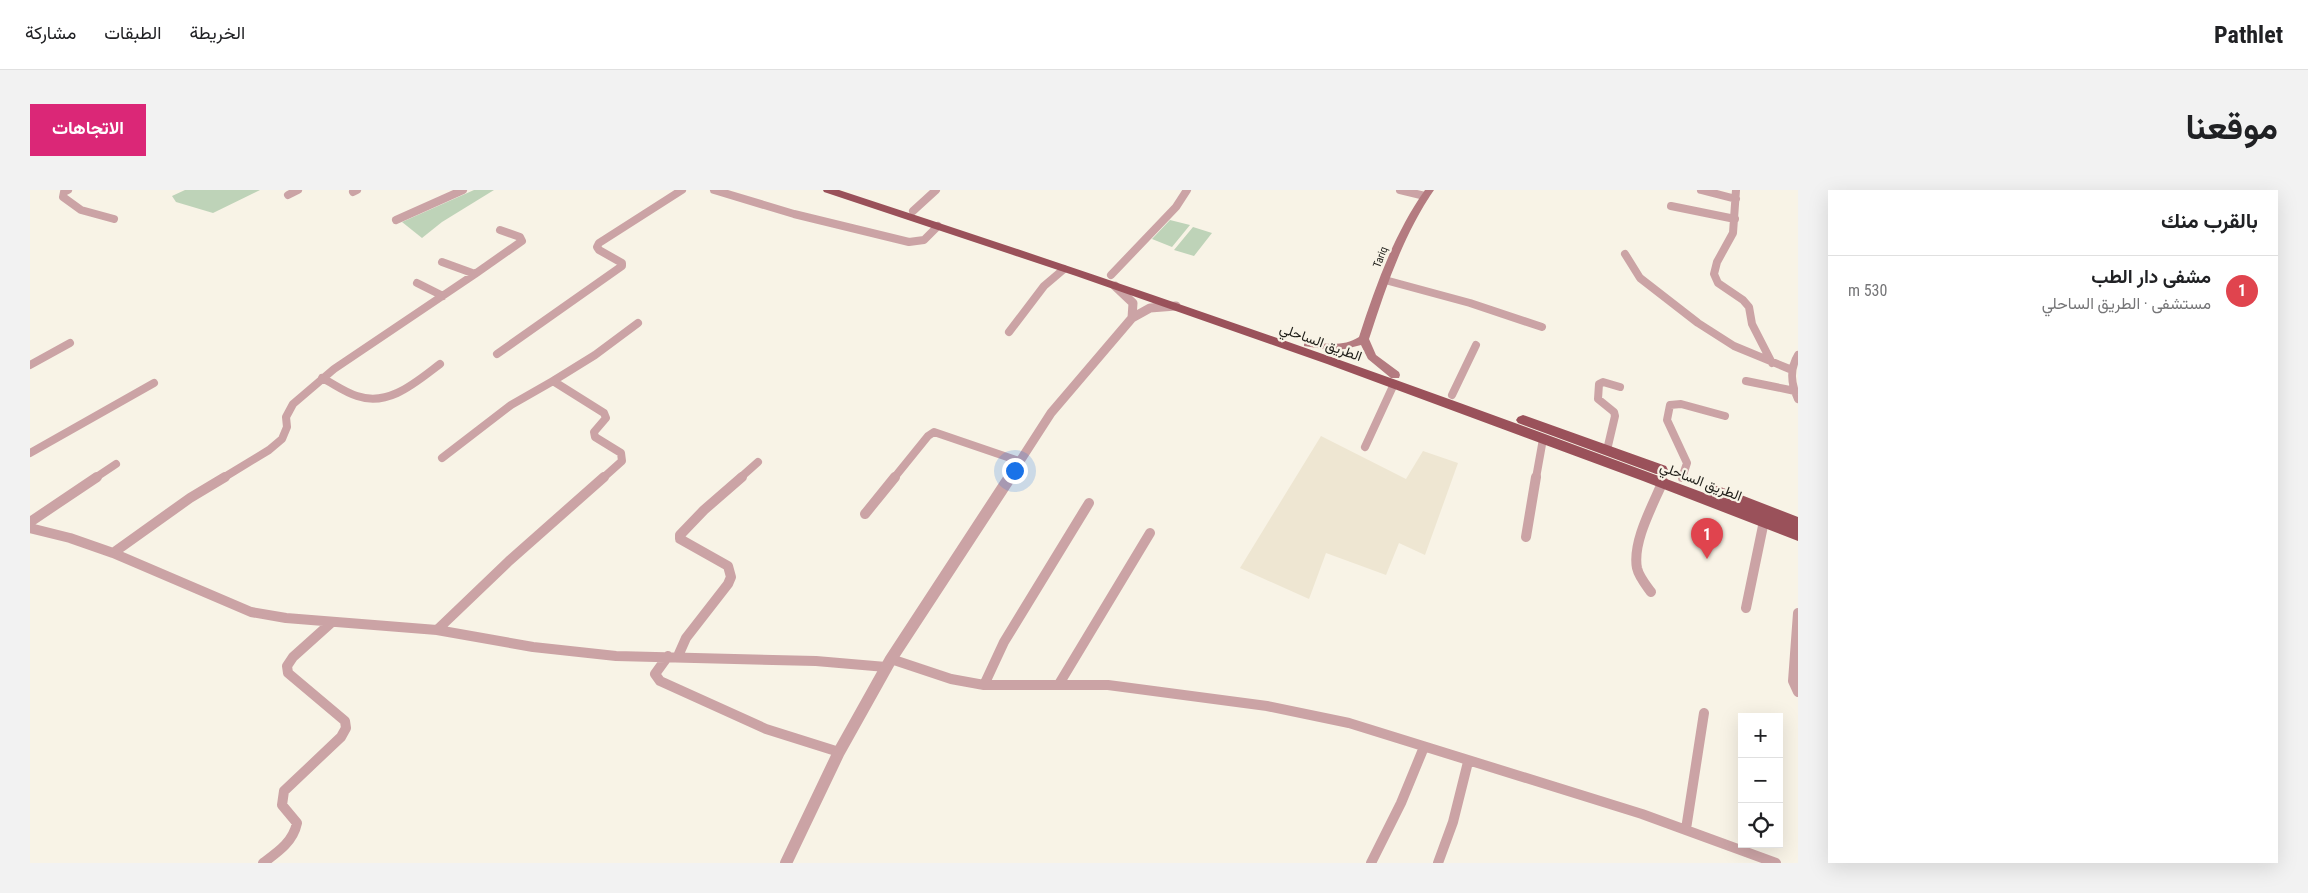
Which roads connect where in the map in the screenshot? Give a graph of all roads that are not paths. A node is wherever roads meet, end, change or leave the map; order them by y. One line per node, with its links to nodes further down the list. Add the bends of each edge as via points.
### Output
1 (68, 190): 18 (street, via 63,197 74,206)
2 (298, 190): 14 (street)
3 (463, 190): 20 (street)
4 (682, 190): 40 (street, via 599,243 597,247 600,250 622,266)
5 (714, 190): 21 (street, via 794,214 909,242 924,240)
6 (828, 190): 21 (highway, الطريق الساحلي)
7 (850, 190): 17 (highway, الطريق الساحلي)
8 (936, 190): 17 (street)
9 (1186, 190): 28 (street, via 1176,207)
10 (1400, 190): 13 (street)
11 (1701, 190): 15 (street)
12 (1736, 190): 15 (street)
13 (1428, 193): 27 (main road, Tariq, via 1404,232)
14 (288, 195)
15 (1736, 199): 19 (street)
16 (1671, 206): 19 (street)
17 (913, 211): 28 (highway, الطريق الساحلي)
18 (114, 219)
19 (1735, 219): 42 (street, via 1732,234 1716,263 1714,276 1746,302 1752,324)
20 (396, 220)
21 (938, 226): 25 (highway, الطريق الساحلي)
22 (500, 230): 26 (street, via 520,237 522,241)
23 (1625, 254): 42 (street, via 1640,278 1682,311 1734,346)
24 (442, 262): 26 (street)
25 (1064, 269): 28 (highway, الطريق الساحلي); 35 (street, via 1044,286)
26 (475, 274): 30 (street)
27 (1385, 280): 34 (street, via 1470,303); 36 (main road, Tariq)
28 (1113, 281): 31 (highway, الطريق الساحلي); 32 (street, via 1134,301); 38 (highway, الطريق الساحلي)
29 (417, 284): 30 (street)
30 (443, 296): 46 (street)
31 (1176, 306): 32 (street, via 1150,308); 47 (highway, الطريق الساحلي)
32 (1132, 318): 60 (street, via 1051,413)
33 (638, 323): 48 (street)
34 (1542, 328)
35 (1009, 332)
36 (1364, 339): 38 (main road, via 1336,348); 47 (main road, via 1372,357)
37 (70, 343): 44 (street)
38 (1308, 344): 47 (highway, الطريق الساحلي)
39 (1476, 345): 52 (street)
40 (497, 354)
41 (1798, 355): 45 (street, via 1792,363)
42 (1772, 363): 45 (street)
43 (440, 364): 46 (street, via 387,397 360,397)
44 (30, 365)
45 (1792, 370): 53 (street)
46 (322, 378): 74 (street, via 293,404 282,439 269,450 190,498)
47 (1394, 379): 52 (highway, الطريق الساحلي); 55 (highway, الطريق الساحلي); 56 (street)
48 (553, 381): 59 (street, via 511,405); 79 (street, via 604,413 606,418 594,432 595,437 622,453 622,461)
49 (1746, 381): 53 (street)
50 (154, 383): 58 (street)
51 (1620, 387): 57 (street, via 1604,382 1599,384 1598,399 1615,416)
52 (1452, 395): 57 (highway, الطريق الساحلي)
53 (1796, 395)
54 (1725, 416): 63 (street, via 1681,404 1670,405 1667,420 1687,463)
55 (1543, 439): 64 (highway, الطريق الساحلي); 73 (street)
56 (1365, 447)
57 (1607, 450): 63 (highway, الطريق الساحلي)
58 (30, 453)
59 (442, 458)
60 (1019, 460): 66 (street, via 934,432); 81 (street)
61 (758, 462): 80 (street, via 680,535 680,539 696,550 728,566 731,577)
62 (116, 464): 68 (street)
63 (1682, 478): 69 (highway, الطريق الساحلي)
64 (1663, 481): 67 (highway, الطريق الساحلي); 75 (street, via 1636,559 1639,574)
65 (1089, 503): 83 (street, via 1004,642)
66 (865, 514)
67 (1764, 521): 72 (highway, الطريق الساحلي); 76 (street)
68 (30, 522)
69 (1798, 523)
70 (30, 528): 74 (street)
71 (1150, 533): 82 (street)
72 (1798, 535)
73 (1526, 537)
74 (113, 553): 78 (street, via 251,612)
75 (1652, 592)
76 (1746, 608)
77 (1798, 613): 84 (street, via 1793,681)
78 (332, 622): 79 (street); 90 (street, via 287,666 288,672 345,721 346,728 341,737 284,791 280,800 296,823 296,831 279,851)
79 (437, 630): 80 (street, via 577,652)
80 (673, 656): 81 (street); 87 (street, via 655,674 660,681 766,729)
81 (889, 663): 83 (street); 87 (street)
82 (1059, 684): 83 (street); 86 (street, via 1108,685 1267,706 1349,723)
83 (984, 685)
84 (1798, 692)
85 (1704, 713): 89 (street)
86 (1424, 747): 88 (street); 92 (street)
87 (839, 752): 91 (street)
88 (1468, 762): 89 (street); 93 (street, via 1453,822)
89 (1686, 829): 94 (street)
90 (263, 863)
91 (786, 863)
92 (1371, 863)
93 (1438, 863)
94 (1776, 863)

